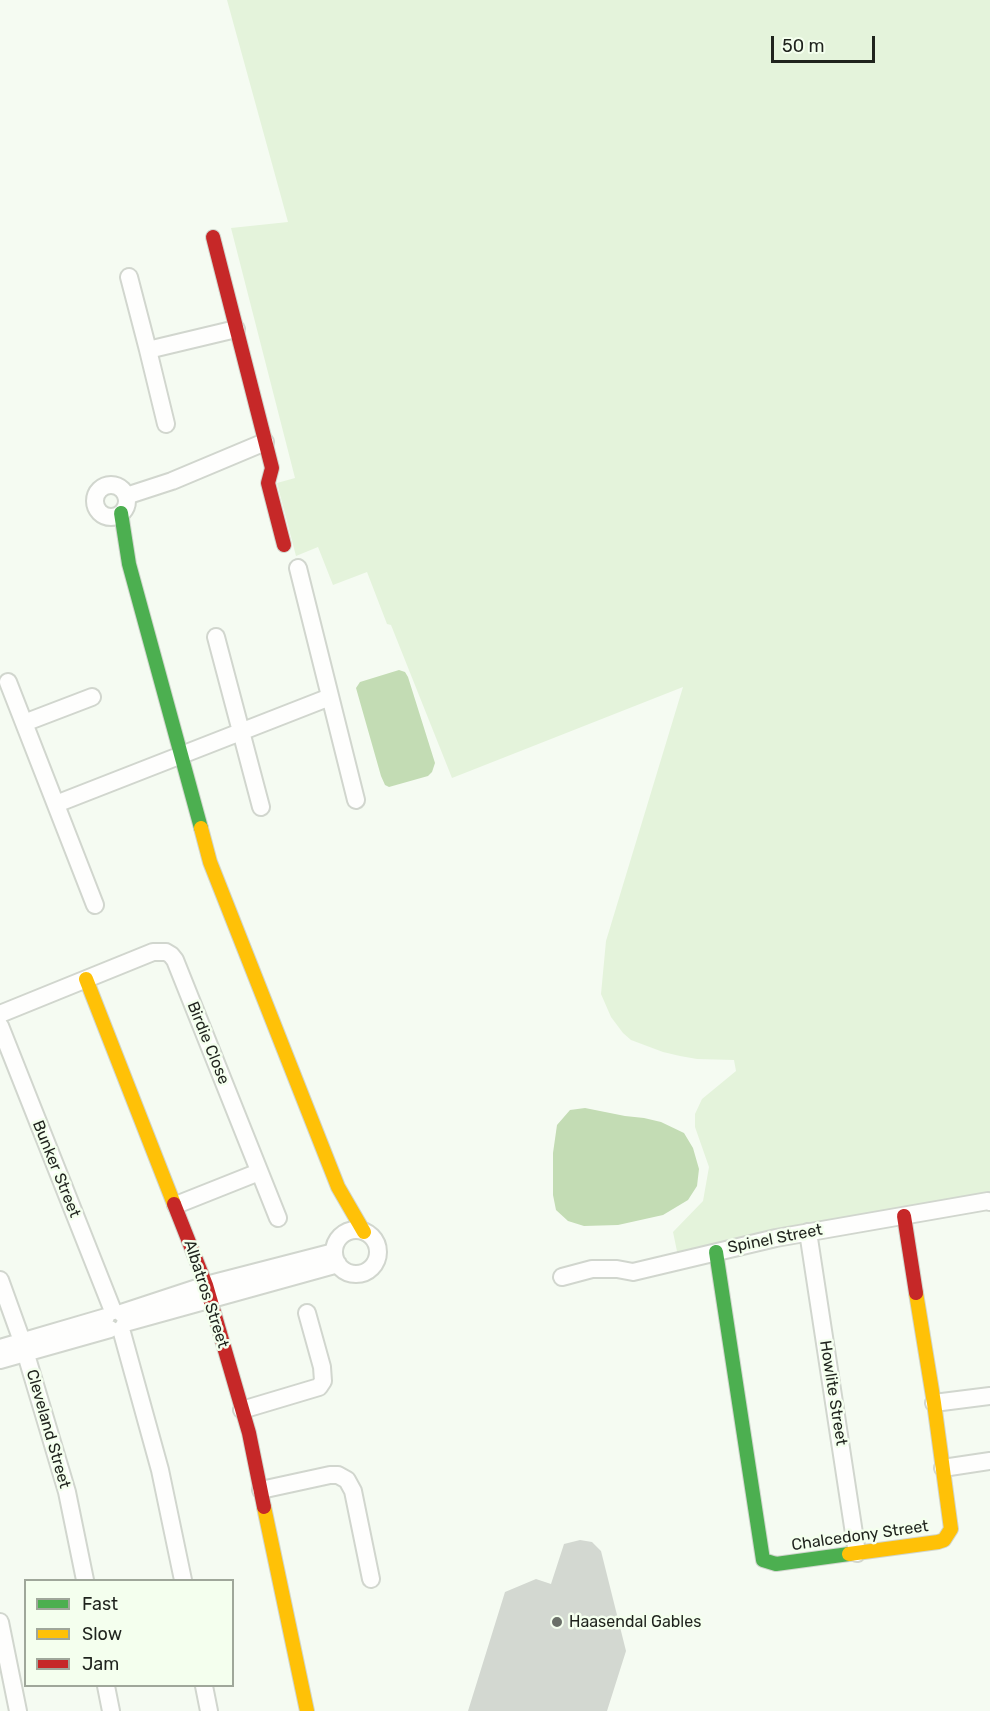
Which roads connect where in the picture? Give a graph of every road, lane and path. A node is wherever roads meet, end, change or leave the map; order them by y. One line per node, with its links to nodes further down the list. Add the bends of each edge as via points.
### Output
1 (213, 237): 3 (street)
2 (129, 277): 4 (street)
3 (236, 329): 4 (street); 6 (street)
4 (148, 350): 5 (street)
5 (166, 424)
6 (265, 442): 7 (street); 9 (street, via 272,468 268,483)
7 (126, 496): 8 (street, via 127,502); 8 (street, via 113,485 101,488 95,499 99,511)
8 (116, 514): 10 (street, via 119,543)
9 (284, 545)
10 (129, 564): 18 (street)
11 (298, 568): 15 (street)
12 (216, 637): 17 (street)
13 (8, 682): 16 (street)
14 (92, 697): 16 (street)
15 (330, 697): 17 (street); 19 (street)
16 (24, 723): 20 (street)
17 (241, 731): 18 (street); 21 (street)
18 (180, 756): 20 (street); 27 (street, via 216,879)
19 (356, 800)
20 (56, 804): 22 (street)
21 (261, 807)
22 (95, 905)
23 (86, 979): 24 (street); 26 (street, Birdie Close, via 153,952 171,955); 29 (street, Albatros Street)
24 (0, 1014)
25 (0, 1026): 40 (street, Bunker Street)
26 (260, 1172): 29 (street); 31 (street, Birdie Close)
27 (338, 1187): 32 (street); 34 (street)
28 (990, 1202): 30 (street, Spinel Street)
29 (176, 1205): 38 (street, Albatros Street)
30 (904, 1216): 33 (street, Spinel Street); 45 (street, Chalcedony Street)
31 (278, 1218)
32 (364, 1232): 34 (street, via 348,1232); 34 (street, via 376,1243 378,1254 366,1271 355,1274 343,1269)
33 (808, 1232): 35 (street, Spinel Street); 50 (street, Howlite Street)
34 (337, 1252): 38 (street)
35 (716, 1252): 36 (street, Spinel Street, via 633,1272 592,1269); 50 (street, Chalcedony Street, via 763,1560 776,1564)
36 (562, 1277)
37 (0, 1280): 41 (street, Cleveland Street)
38 (208, 1292): 40 (street); 46 (street, Albatros Street)
39 (307, 1313): 46 (street, via 322,1367 323,1381 319,1387)
40 (116, 1320): 41 (street); 52 (street, Bunker Street, via 160,1470)
41 (24, 1347): 42 (street); 43 (street); 51 (street, Cleveland Street, via 66,1491)
42 (0, 1348)
43 (0, 1360)
44 (990, 1395): 45 (street)
45 (934, 1403): 48 (street, Chalcedony Street)
46 (242, 1410): 49 (street, Albatros Street)
47 (990, 1461): 48 (street)
48 (943, 1468): 50 (street, Chalcedony Street, via 951,1529 944,1540)
49 (261, 1490): 53 (street, via 330,1475 347,1480); 60 (street, Albatros Street)
50 (857, 1553)
51 (85, 1579)
52 (183, 1579)
53 (371, 1579)
54 (0, 1622): 57 (street)
55 (106, 1687): 58 (street)
56 (204, 1687): 59 (street)
57 (18, 1711)
58 (111, 1711)
59 (209, 1711)
60 (307, 1711)

